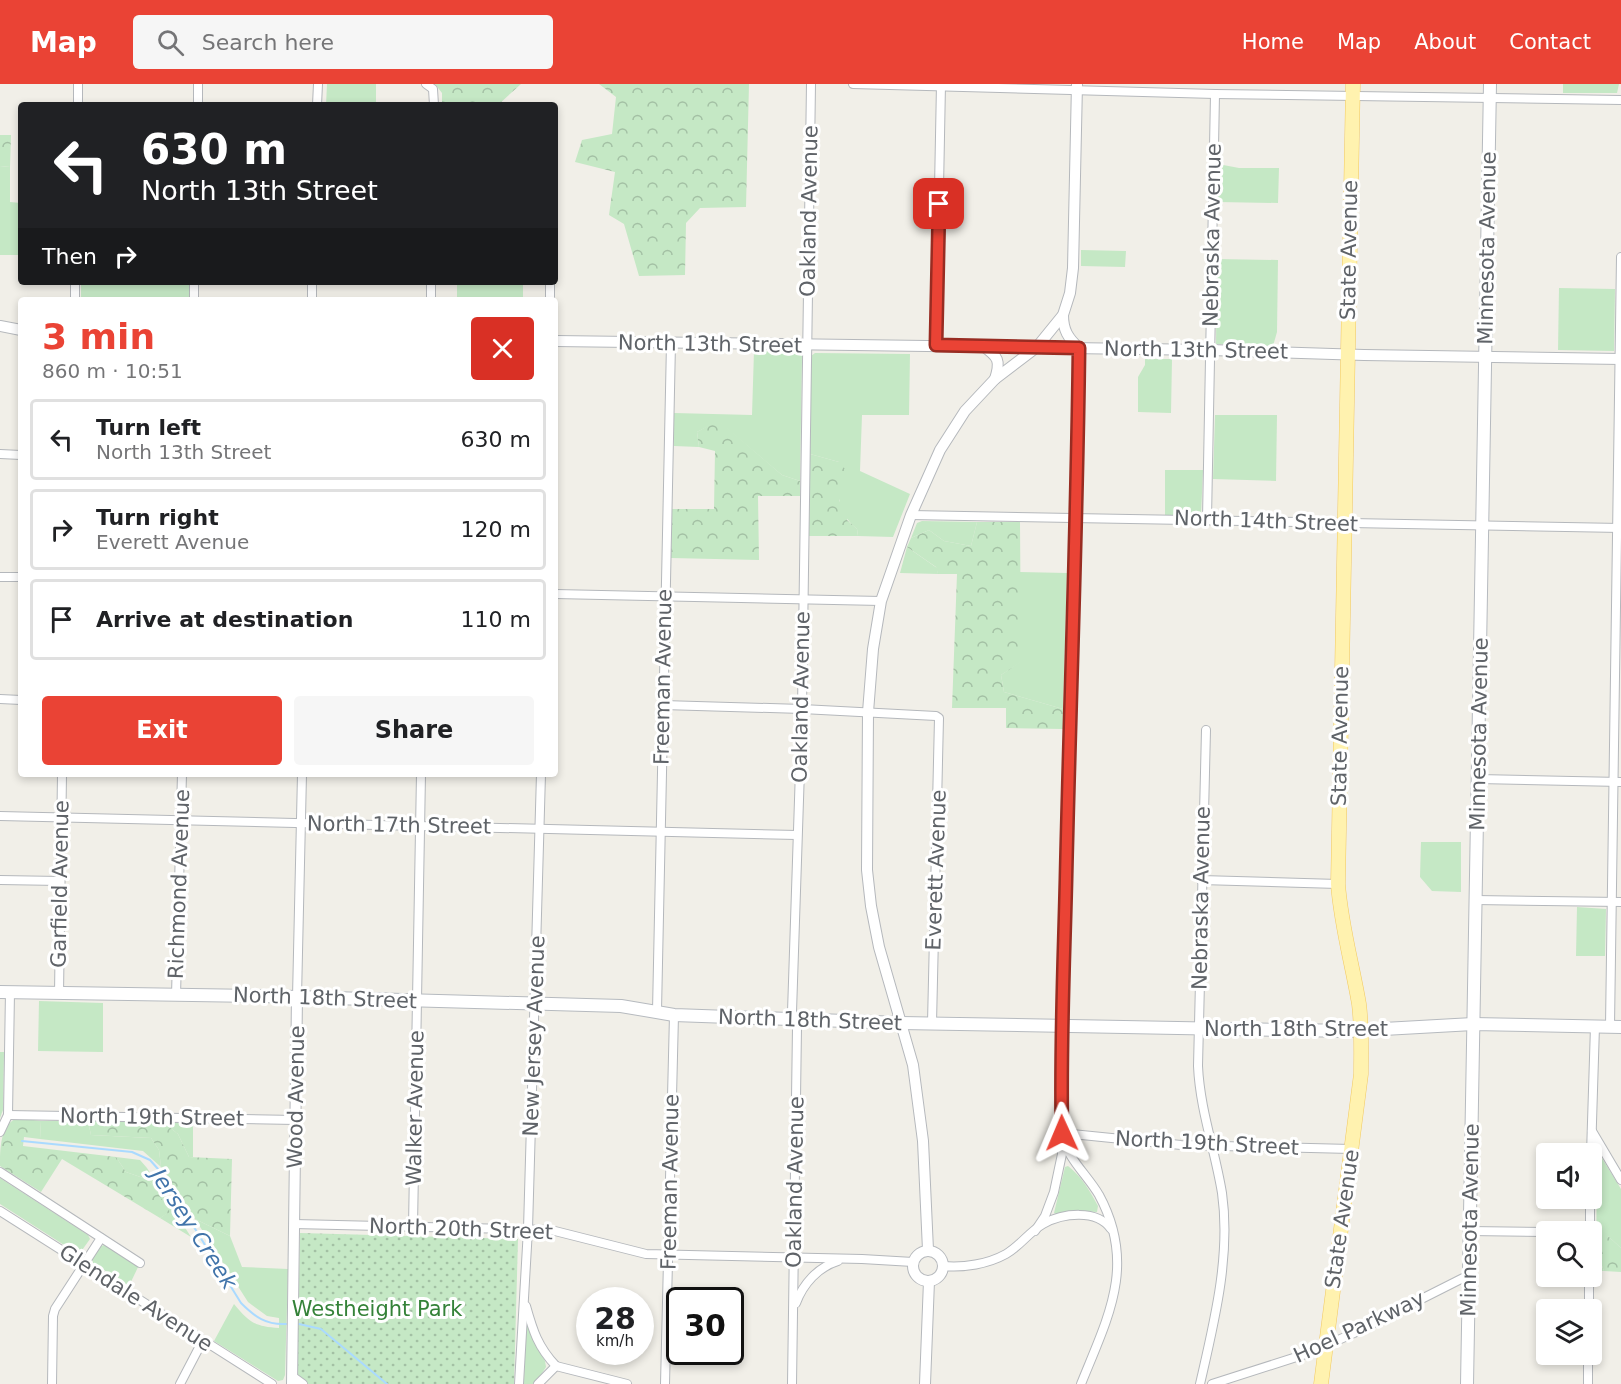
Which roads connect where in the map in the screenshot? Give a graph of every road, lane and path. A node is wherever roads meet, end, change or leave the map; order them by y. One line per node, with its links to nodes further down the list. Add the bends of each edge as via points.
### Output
1 (78, 84): 14 (street)
2 (198, 84): 15 (street)
3 (318, 84): 16 (street)
4 (426, 84): 17 (street, via 433,89)
5 (811, 84): 25 (street, Oakland Avenue)
6 (853, 84): 8 (street)
7 (1490, 84): 12 (main road, Minnesota Avenue)
8 (941, 85): 9 (street); 24 (street)
9 (1077, 86): 11 (street, via 1085,91); 19 (street, via 1073,268)
10 (1353, 90): 11 (street); 12 (street); 30 (main road, State Avenue)
11 (1215, 94): 29 (street, Nebraska Avenue)
12 (1490, 98): 13 (street); 31 (main road, Minnesota Avenue)
13 (1621, 100)
14 (78, 102)
15 (198, 102)
16 (317, 102)
17 (434, 102)
18 (1621, 257): 32 (street)
19 (1063, 315): 27 (street); 28 (street, via 1066,334)
20 (0, 326): 21 (street)
21 (18, 329)
22 (558, 341): 23 (street, North 13th Street)
23 (671, 343): 25 (street, North 13th Street); 45 (street, Freeman Avenue)
24 (936, 345): 25 (street, North 13th Street); 26 (street, North 13th Street)
25 (806, 346): 46 (street, Oakland Avenue)
26 (983, 346): 27 (street, North 13th Street); 33 (street, via 998,361)
27 (1036, 347): 28 (street, North 13th Street); 33 (street)
28 (1079, 348): 29 (street, North 13th Street); 37 (street)
29 (1210, 350): 30 (street, North 13th Street); 38 (street, Nebraska Avenue)
30 (1347, 354): 31 (street, North 13th Street); 39 (main road, State Avenue)
31 (1485, 356): 32 (street, North 13th Street); 40 (main road, Minnesota Avenue)
32 (1620, 358): 41 (street)
33 (995, 379): 36 (street, via 965,411 940,450)
34 (0, 454): 35 (street)
35 (18, 455)
36 (911, 515): 37 (street, North 14th Street); 47 (street)
37 (1075, 517): 38 (street, North 14th Street); 90 (street)
38 (1207, 519): 39 (street, North 14th Street)
39 (1344, 524): 40 (street, North 14th Street); 72 (main road, State Avenue)
40 (1482, 526): 41 (street, North 14th Street); 59 (main road, Minnesota Avenue)
41 (1619, 528): 60 (street)
42 (0, 577): 43 (street)
43 (18, 577)
44 (558, 594): 45 (street)
45 (664, 597): 46 (street); 50 (street, Freeman Avenue)
46 (803, 599): 47 (street); 51 (street, Oakland Avenue)
47 (881, 601): 52 (street)
48 (0, 699): 49 (street)
49 (18, 700)
50 (663, 705): 51 (street); 67 (street, Freeman Avenue)
51 (802, 709): 52 (street); 68 (street, Oakland Avenue)
52 (868, 712): 85 (street, via 867,870 879,947); 86 (street, Everett Avenue, via 939,718)
53 (1206, 730): 71 (street, Nebraska Avenue)
54 (62, 777): 62 (street, Garfield Avenue)
55 (182, 777): 63 (street, Richmond Avenue)
56 (302, 777): 64 (street, Wood Avenue)
57 (421, 777): 65 (street, Walker Avenue)
58 (541, 777): 66 (street, New Jersey Avenue)
59 (1478, 779): 60 (street); 73 (main road, Minnesota Avenue)
60 (1617, 782): 74 (street)
61 (0, 816): 62 (street, North 17th Street)
62 (62, 818): 63 (street, North 17th Street); 70 (street, Garfield Avenue)
63 (181, 819): 64 (street, North 17th Street); 78 (street, Richmond Avenue)
64 (301, 823): 65 (street, North 17th Street); 79 (street, Wood Avenue)
65 (420, 826): 66 (street, North 17th Street); 80 (street, Walker Avenue)
66 (540, 828): 67 (street, North 17th Street); 81 (street, New Jersey Avenue)
67 (659, 831): 68 (street, North 17th Street); 82 (street, Freeman Avenue)
68 (797, 835): 84 (street, Oakland Avenue, via 792,1012)
69 (0, 880): 70 (street)
70 (60, 880): 77 (street, Garfield Avenue)
71 (1201, 880): 72 (street); 91 (street, Nebraska Avenue)
72 (1338, 884): 92 (main road, State Avenue)
73 (1475, 900): 74 (street); 87 (main road, Minnesota Avenue)
74 (1611, 902): 75 (street); 89 (street)
75 (1621, 902)
76 (5, 992): 77 (main road, North 18th Street); 93 (street)
77 (59, 994): 78 (main road, North 18th Street)
78 (176, 994): 79 (main road, North 18th Street)
79 (297, 997): 80 (main road, North 18th Street); 94 (street, Wood Avenue)
80 (417, 1001): 81 (main road, North 18th Street); 105 (street, Walker Avenue)
81 (536, 1004): 82 (main road, North 18th Street); 106 (street, New Jersey Avenue)
82 (657, 1011): 83 (main road, North 18th Street)
83 (674, 1015): 84 (main road, North 18th Street); 113 (street, Freeman Avenue)
84 (795, 1019): 85 (main road, North 18th Street); 114 (street, Oakland Avenue)
85 (901, 1023): 86 (main road, North 18th Street); 112 (street, via 913,1065 921,1121)
86 (932, 1023): 90 (main road, North 18th Street)
87 (1473, 1024): 88 (main road, North 18th Street); 92 (main road, North 18th Street); 108 (main road, Minnesota Avenue)
88 (1595, 1026): 89 (main road, North 18th Street); 95 (street)
89 (1616, 1026)
90 (1062, 1027): 91 (main road, North 18th Street); 97 (street)
91 (1199, 1029): 92 (main road, North 18th Street); 99 (street, Nebraska Avenue, via 1199,1086)
92 (1361, 1031): 100 (main road, State Avenue, via 1361,1074)
93 (8, 1115): 94 (street, North 19th Street); 96 (street)
94 (296, 1120): 104 (street, Wood Avenue)
95 (1591, 1129): 98 (street); 102 (street)
96 (0, 1132)
97 (1062, 1133): 99 (street, North 19th Street); 107 (street, via 1061,1164 1054,1192); 111 (street, via 1068,1154 1101,1199)
98 (1591, 1143)
99 (1212, 1145): 100 (street, North 19th Street); 140 (street, Nebraska Avenue, via 1222,1194 1223,1241 1217,1312)
100 (1352, 1149): 125 (main road, State Avenue)
101 (0, 1172): 110 (street, Glendale Avenue)
102 (1621, 1180)
103 (0, 1211): 118 (street, Glendale Avenue)
104 (294, 1224): 105 (street, North 20th Street); 128 (street, Wood Avenue)
105 (413, 1226): 106 (street, North 20th Street)
106 (528, 1229): 113 (street, North 20th Street, via 551,1230 646,1254); 122 (street, New Jersey Avenue)
107 (1035, 1231): 111 (street, via 1053,1220 1095,1216 1107,1222); 119 (street, via 1007,1254 992,1260)
108 (1469, 1231): 109 (street); 120 (main road, Minnesota Avenue)
109 (1536, 1232)
110 (101, 1238): 117 (street, Glendale Avenue); 118 (street)
111 (1116, 1240): 139 (street, via 1115,1297)
112 (928, 1250): 116 (street, via 918,1254); 119 (street, via 939,1255)
113 (669, 1255): 114 (street, North 20th Street); 136 (street, Freeman Avenue)
114 (794, 1257): 115 (street, North 20th Street); 123 (street, Oakland Avenue)
115 (862, 1258): 116 (street, North 20th Street); 123 (street, Oakland Avenue, via 834,1262 817,1272 807,1282)
116 (913, 1262): 121 (street, via 916,1276)
117 (140, 1263)
118 (83, 1264): 124 (street, Glendale Avenue); 129 (street, via 53,1316)
119 (943, 1266): 121 (street, via 937,1278)
120 (1469, 1275): 125 (street, Hoel Parkway); 143 (main road, Minnesota Avenue)
121 (929, 1281): 138 (street)
122 (524, 1297): 127 (street, New Jersey Avenue, via 534,1335); 133 (street, New Jersey Avenue)
123 (795, 1310): 137 (street, Oakland Avenue)
124 (203, 1340): 130 (street); 131 (street, Glendale Avenue)
125 (1326, 1346): 141 (street, Hoel Parkway); 142 (main road, State Avenue)
126 (1588, 1365): 144 (street)
127 (556, 1366): 134 (street); 135 (street)
128 (292, 1380): 132 (street)
129 (52, 1384)
130 (180, 1384)
131 (272, 1384)
132 (303, 1384)
133 (519, 1384)
134 (538, 1384)
135 (627, 1384)
136 (665, 1384)
137 (792, 1384)
138 (927, 1384)
139 (1081, 1384)
140 (1200, 1384)
141 (1212, 1384)
142 (1321, 1384)
143 (1467, 1384)
144 (1588, 1384)

